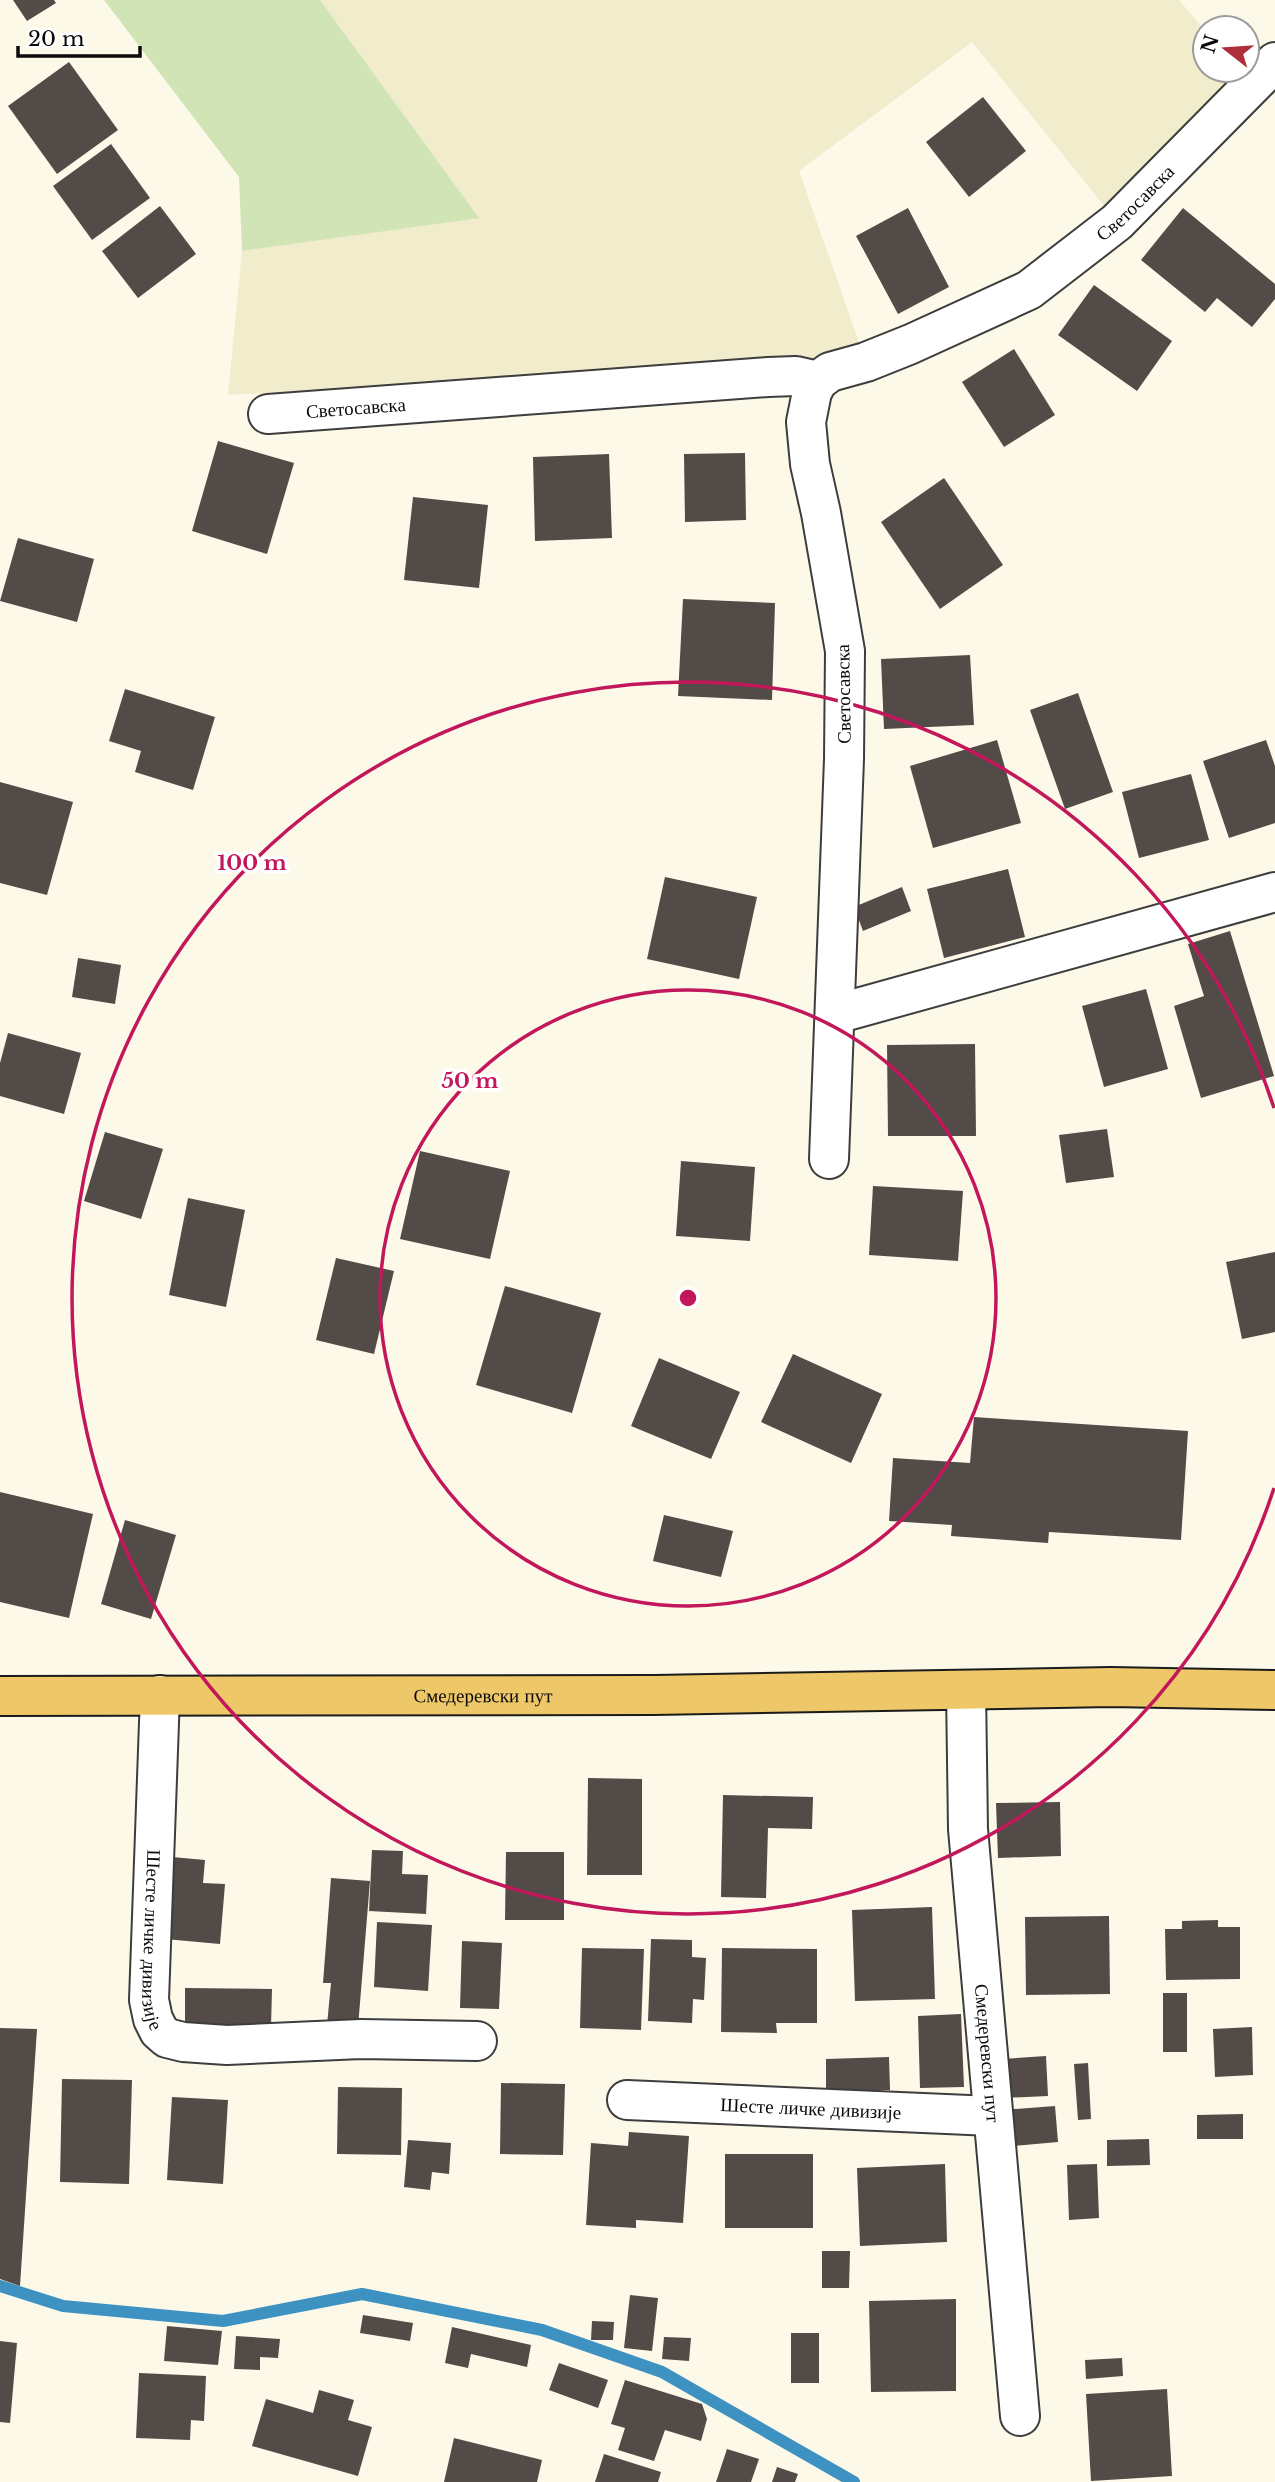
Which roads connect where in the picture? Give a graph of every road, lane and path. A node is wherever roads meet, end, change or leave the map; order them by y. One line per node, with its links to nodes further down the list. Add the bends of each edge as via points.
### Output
1 (1275, 62): 2 (street, Светосавска, via 1117,222 1029,290 911,344 830,372)
2 (818, 381): 3 (street, Светосавска, via 768,377); 5 (street, Светосавска, via 806,422 810,464 845,652)
3 (268, 414)
4 (1275, 892): 5 (street)
5 (835, 1014): 6 (street, Светосавска)
6 (829, 1158)
7 (966, 1690): 8 (main road, Смедеревски пут); 9 (main road, Смедеревски пут); 13 (street, Смедеревски пут, via 968,1829)
8 (1275, 1690)
9 (160, 1695): 10 (main road, Смедеревски пут); 11 (street, Шесте личке дивизије, via 149,2000 159,2031 183,2042 227,2045 361,2039)
10 (0, 1696)
11 (477, 2041)
12 (627, 2100): 13 (street, Шесте личке дивизије)
13 (992, 2116): 14 (street, Смедеревски пут)
14 (1020, 2416)

